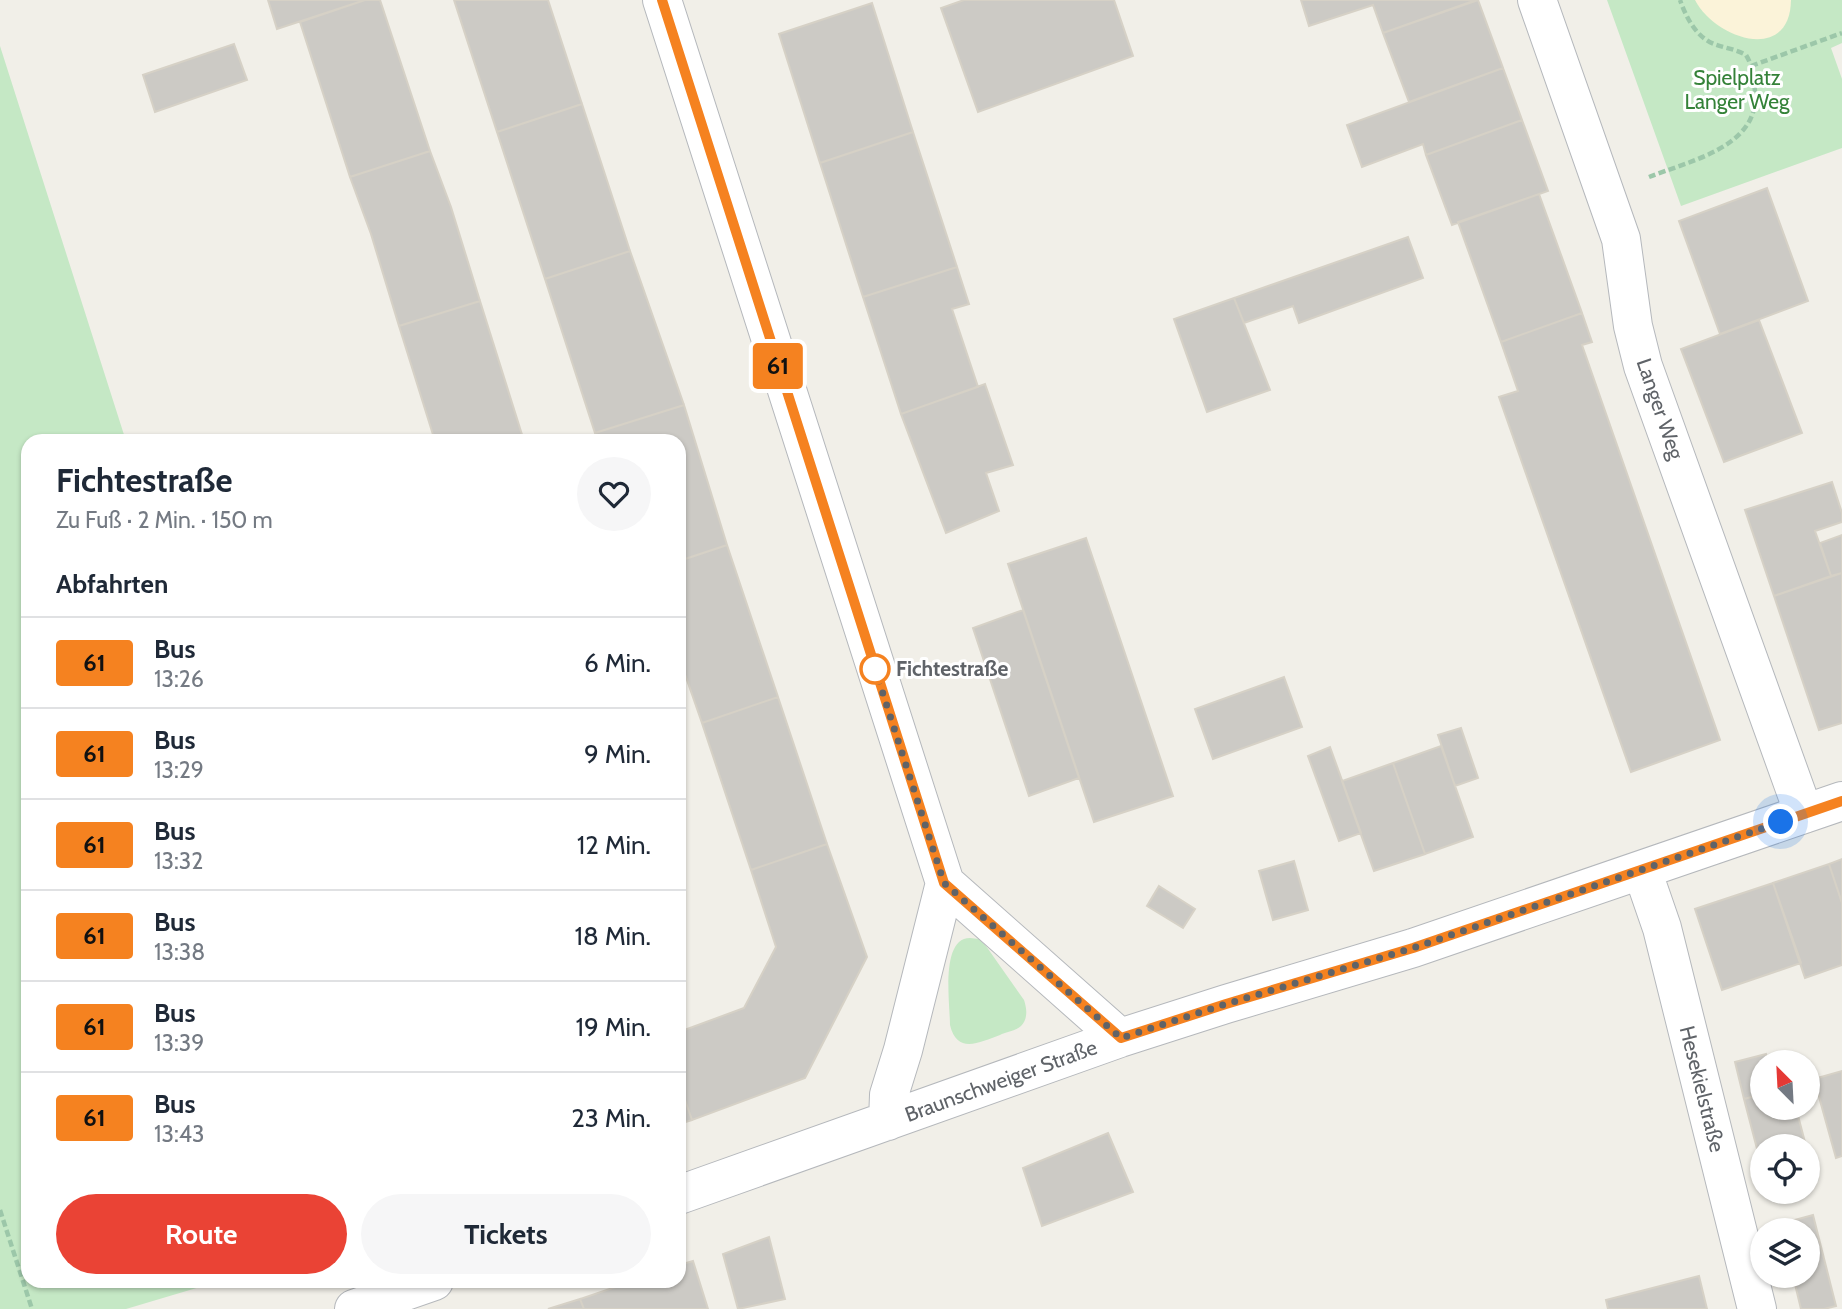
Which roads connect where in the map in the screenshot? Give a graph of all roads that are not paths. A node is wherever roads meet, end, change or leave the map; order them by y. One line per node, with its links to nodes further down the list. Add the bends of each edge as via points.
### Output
1 (662, 0): 6 (street)
2 (1536, 0): 4 (street, Langer Weg, via 1622,239 1643,366)
3 (1842, 801): 4 (street, Braunschweiger Straße)
4 (1804, 814): 5 (street, Braunschweiger Straße)
5 (1642, 870): 7 (street, Braunschweiger Straße, via 1413,948); 12 (street, Hesekielstraße, via 1662,928)
6 (944, 883): 7 (street); 8 (street, via 889,1095)
7 (1121, 1038): 8 (street, Braunschweiger Straße)
8 (888, 1121): 9 (street, Braunschweiger Straße)
9 (686, 1193)
10 (414, 1288): 11 (street)
11 (354, 1309)
12 (1757, 1309)

